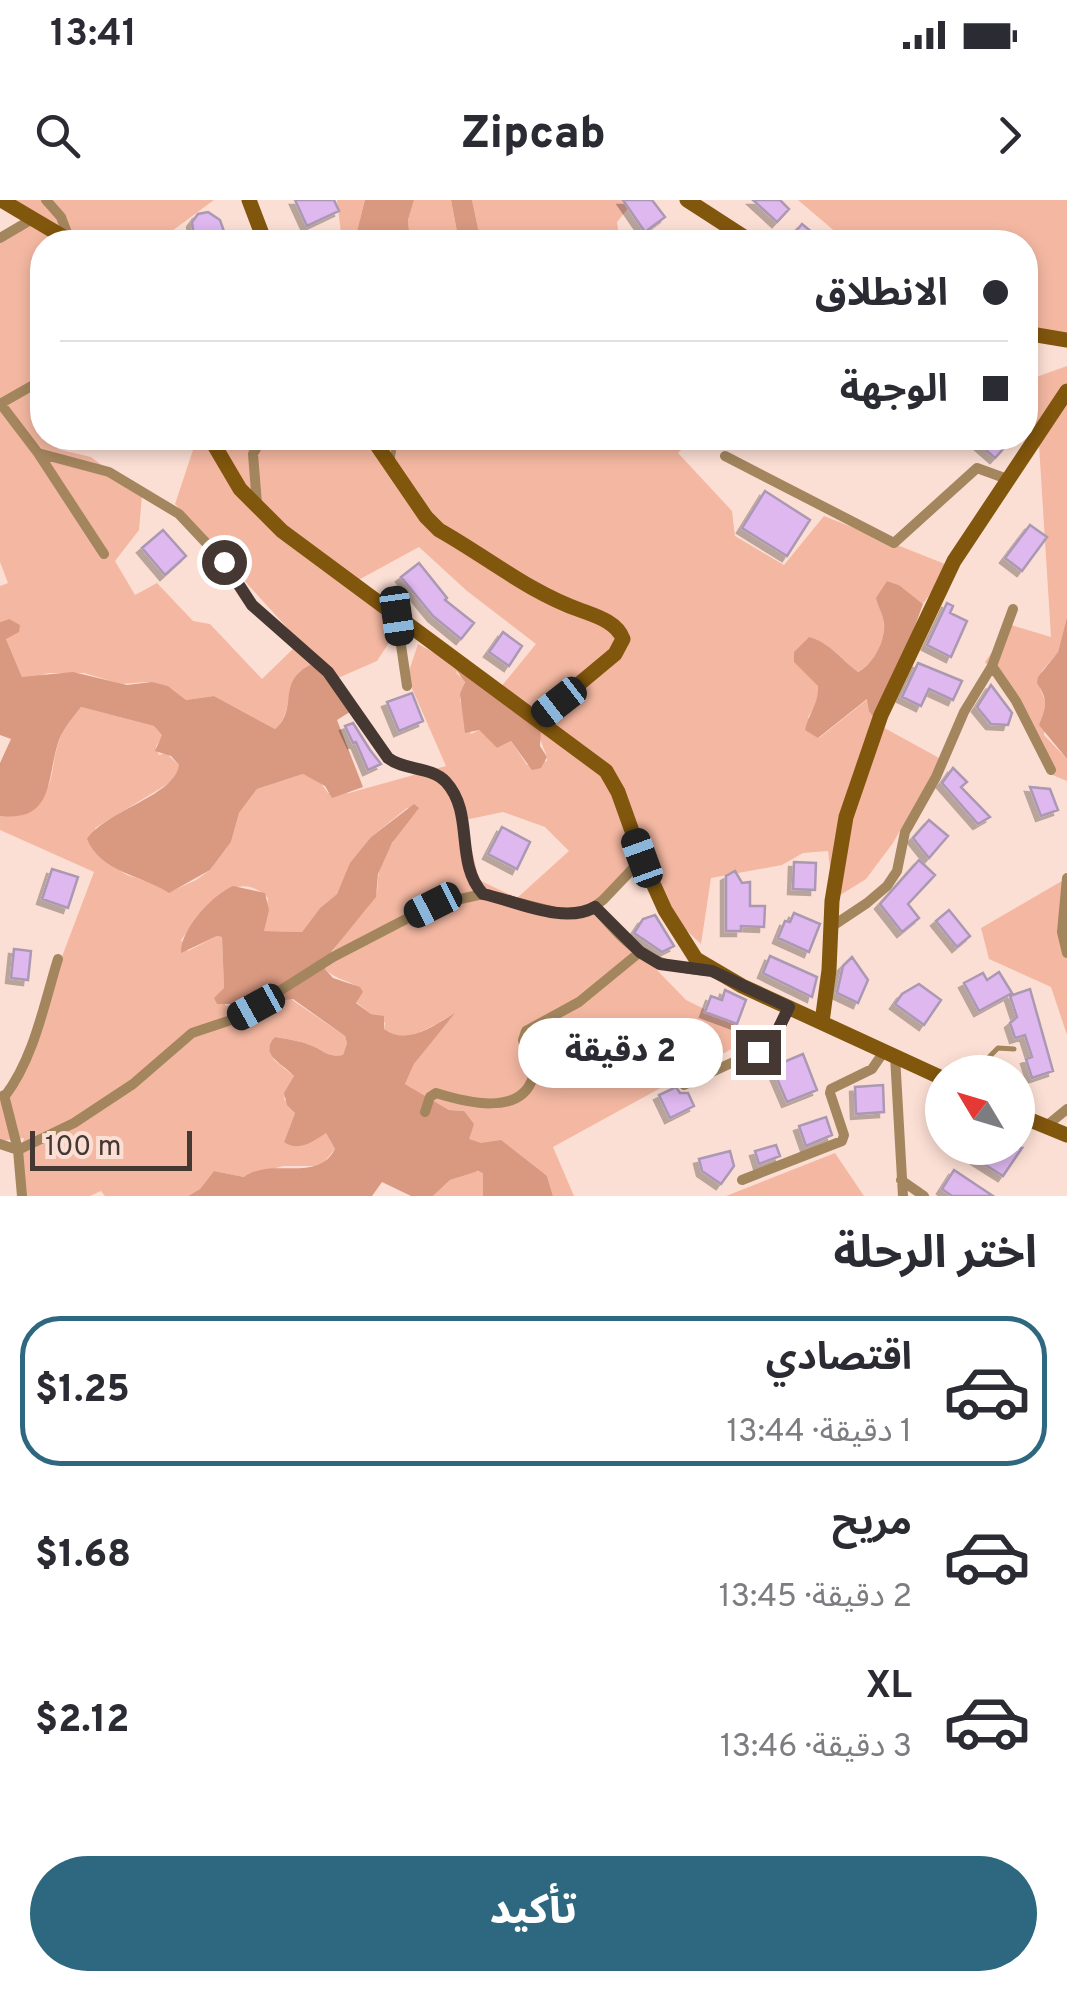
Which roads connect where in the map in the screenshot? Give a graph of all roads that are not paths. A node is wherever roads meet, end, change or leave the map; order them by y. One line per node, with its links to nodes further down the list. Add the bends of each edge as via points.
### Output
1 (1, 200): 5 (street)
2 (46, 200): 7 (street)
3 (248, 200): 8 (street)
4 (688, 200): 9 (street)
5 (34, 218): 6 (street); 10 (street)
6 (52, 230)
7 (66, 230)
8 (260, 230)
9 (734, 230)
10 (0, 238)
11 (1038, 335): 12 (street)
12 (1067, 340)
13 (30, 387): 15 (street)
14 (1067, 390): 16 (street)
15 (0, 404): 17 (street)
16 (1038, 436)
17 (30, 443)
18 (36, 450): 24 (street)
19 (217, 450): 28 (street)
20 (255, 450): 28 (street)
21 (380, 450): 26 (street)
22 (393, 450): 26 (lane)
23 (1029, 450): 27 (street)
24 (38, 453): 29 (street); 38 (street, via 109,472 179,514 224,562 252,605 328,672 388,758 440,777 450,788 461,814 468,871)
25 (725, 456): 27 (street, via 894,543 977,468)
26 (390, 466): 34 (street, via 439,530 548,599 620,630 616,654)
27 (1010, 480): 40 (street, via 946,576 881,715 846,817)
28 (257, 510): 31 (street)
29 (104, 554)
30 (1013, 608): 32 (street)
31 (397, 616): 33 (street); 34 (street)
32 (992, 666): 35 (street); 40 (street, via 905,832 896,871 867,903)
33 (407, 686)
34 (537, 719): 36 (street, via 606,771)
35 (1050, 770)
36 (642, 858): 39 (street); 44 (street, via 688,948)
37 (1067, 878): 42 (street)
38 (483, 894): 39 (street, via 564,914); 59 (street, via 433,905 236,1018 192,1033 133,1084)
39 (595, 907): 41 (street)
40 (831, 927): 46 (street)
41 (640, 952): 44 (street, via 660,964); 54 (street, via 578,1002 526,1031 533,1077 523,1092 492,1105 436,1093)
42 (1067, 953)
43 (58, 959): 52 (street, via 17,1081)
44 (712, 971): 45 (street)
45 (789, 1007): 46 (street); 51 (street, via 768,1046)
46 (822, 1022): 48 (street)
47 (1014, 1049): 49 (lane, via 998,1048)
48 (890, 1052): 50 (street); 60 (street, via 832,1089 842,1141); 61 (street)
49 (991, 1055)
50 (925, 1070)
51 (684, 1084)
52 (3, 1094): 59 (street)
53 (1067, 1109): 56 (street)
54 (425, 1112)
55 (1035, 1124): 56 (street)
56 (1044, 1128): 57 (street)
57 (1067, 1135)
58 (0, 1144): 59 (street)
59 (18, 1150): 62 (street)
60 (742, 1180)
61 (901, 1180): 63 (street); 64 (street)
62 (22, 1196)
63 (903, 1196)
64 (924, 1196)

